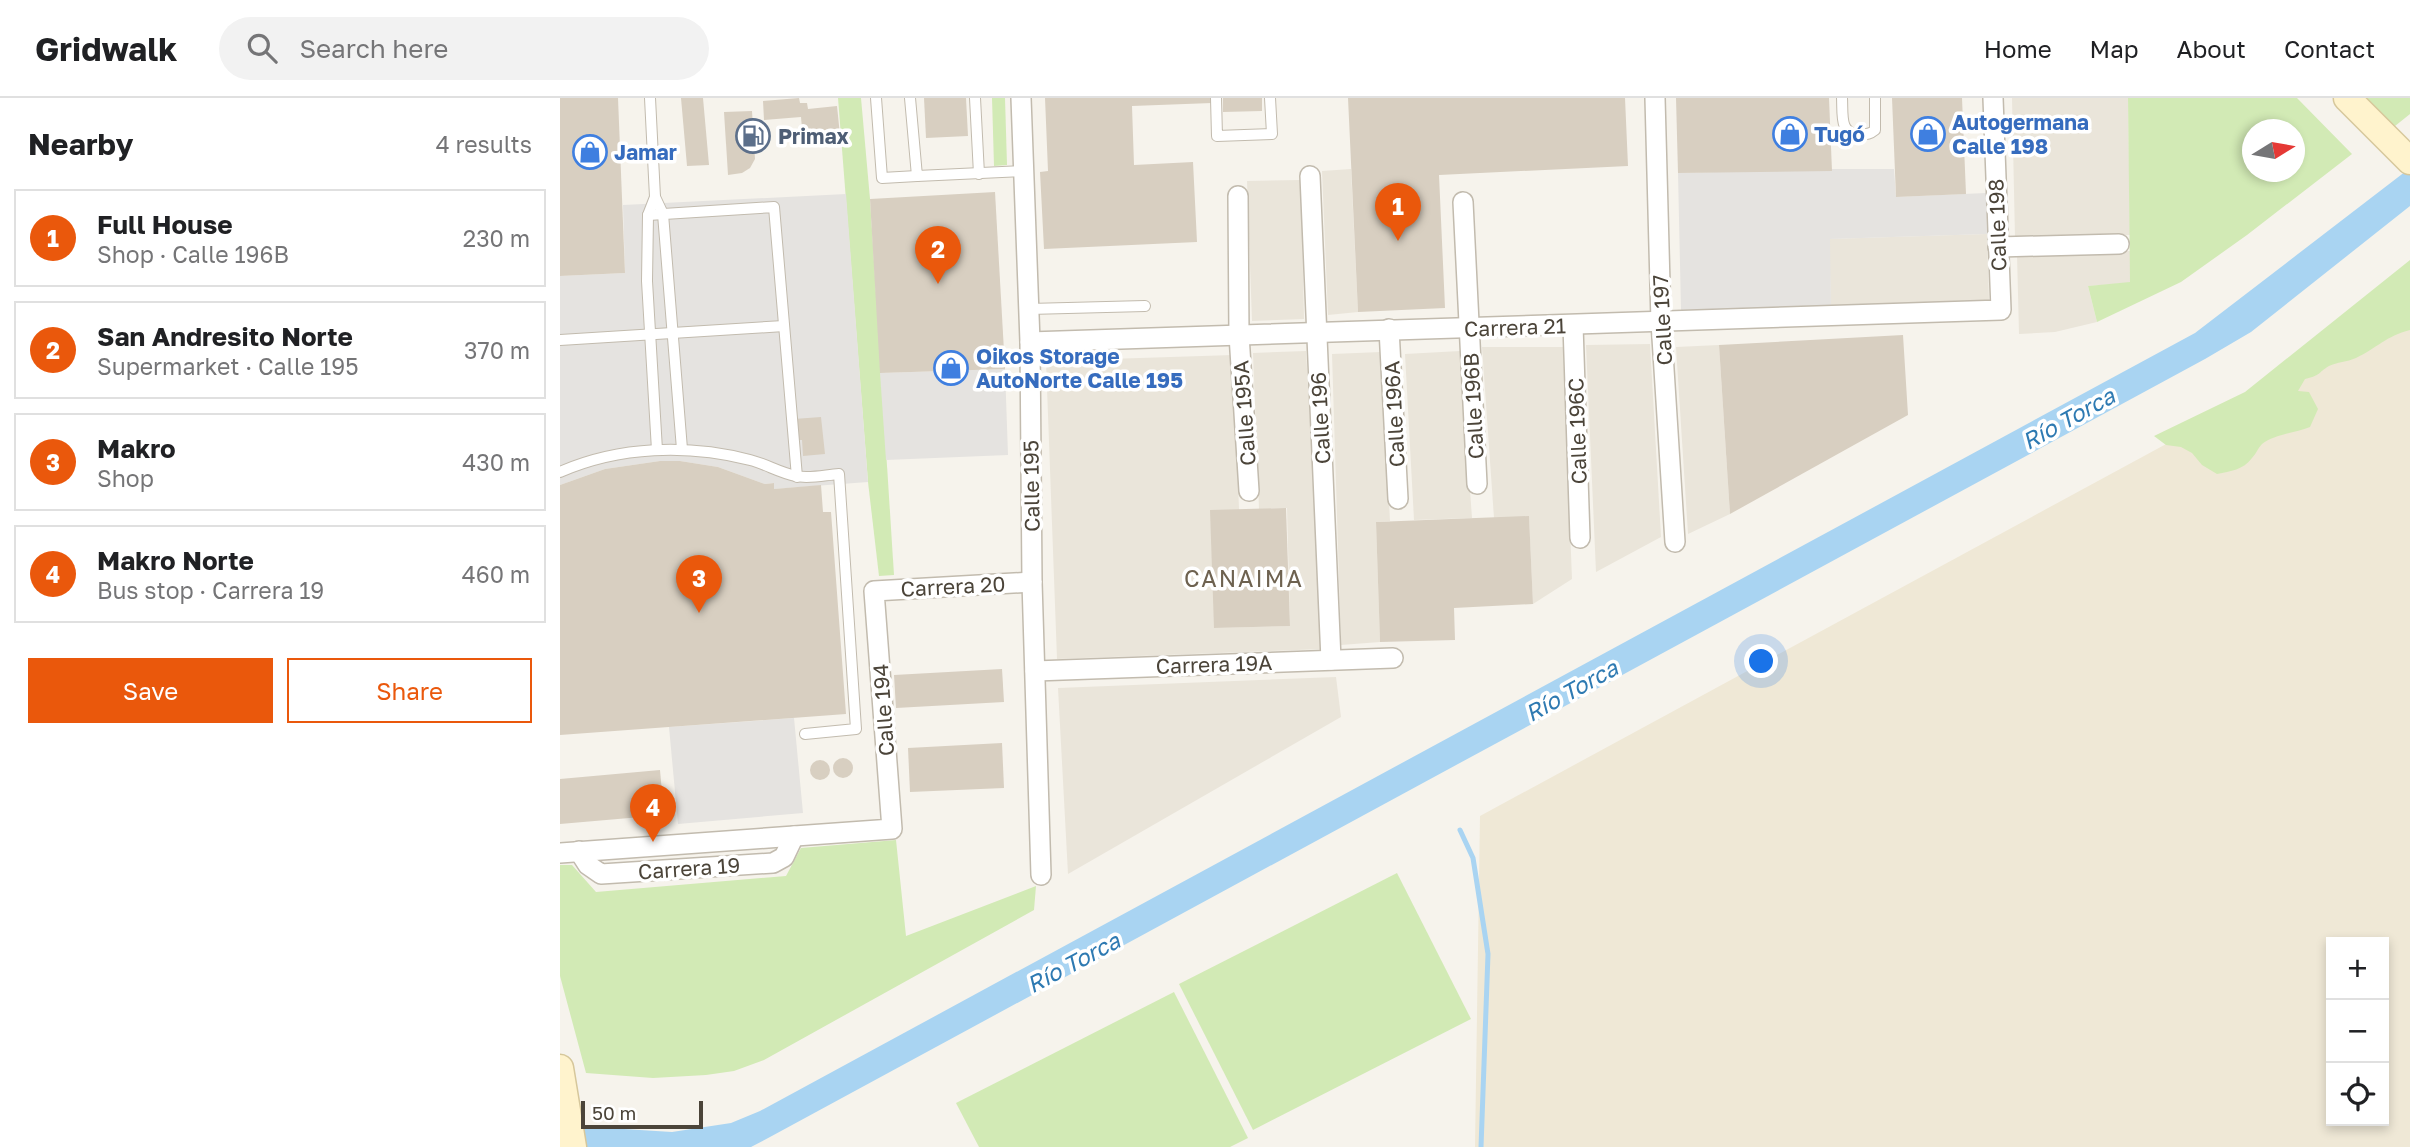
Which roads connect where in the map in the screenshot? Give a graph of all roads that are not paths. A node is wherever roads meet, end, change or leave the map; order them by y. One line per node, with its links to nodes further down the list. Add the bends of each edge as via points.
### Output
1 (650, 98): 19 (lane)
2 (876, 98): 16 (lane, via 882,178)
3 (910, 98): 16 (lane)
4 (975, 98): 15 (lane)
5 (1021, 98): 14 (street, Calle 195)
6 (1216, 98): 7 (lane, via 1217,136 1272,134)
7 (1270, 98)
8 (1655, 98): 28 (street, Calle 197)
9 (1842, 98): 10 (lane, via 1843,125 1852,134 1875,130)
10 (1875, 98)
11 (1993, 98): 24 (street, Calle 198)
12 (2347, 98): 13 (main road)
13 (2407, 159)
14 (1024, 171): 15 (lane); 26 (street, Calle 195)
15 (979, 174): 16 (lane)
16 (917, 176)
17 (1310, 176): 33 (street, Calle 196)
18 (1238, 196): 36 (street, Calle 195A)
19 (655, 198): 21 (lane); 22 (lane)
20 (1462, 202): 31 (street, Calle 196B)
21 (663, 214): 22 (lane); 30 (lane, via 774,207); 34 (lane)
22 (648, 215): 35 (lane)
23 (2119, 244): 24 (street)
24 (1998, 247): 27 (street, Calle 198)
25 (1145, 306): 26 (lane)
26 (1028, 309): 38 (street, Calle 195)
27 (2001, 310): 28 (street, Carrera 21)
28 (1661, 322): 29 (street, Carrera 21); 47 (street, Calle 197)
29 (1573, 325): 31 (street, Carrera 21); 46 (street, Calle 196C)
30 (784, 326): 34 (lane); 42 (lane)
31 (1468, 328): 32 (street, Carrera 21); 43 (street, Calle 196B)
32 (1389, 329): 33 (street, Carrera 21); 45 (street, Calle 196A)
33 (1317, 332): 36 (street, Carrera 21); 51 (street, Calle 196)
34 (673, 333): 35 (lane); 39 (lane)
35 (650, 334): 37 (lane); 40 (lane)
36 (1239, 335): 38 (street, Carrera 21); 44 (street, Calle 195A)
37 (560, 340)
38 (1030, 342): 48 (street, Calle 195)
39 (682, 449): 40 (lane); 42 (lane, via 751,460)
40 (657, 450): 41 (lane, via 615,455)
41 (560, 472)
42 (797, 477): 53 (lane, via 839,474 856,729)
43 (1477, 484)
44 (1248, 491)
45 (1398, 499)
46 (1580, 538)
47 (1675, 542)
48 (1032, 582): 49 (street, Carrera 20); 52 (street, Calle 195)
49 (874, 591): 54 (street, Calle 194)
50 (1393, 658): 51 (street, Carrera 19A)
51 (1331, 660): 52 (street, Carrera 19A)
52 (1035, 671): 56 (street, Calle 195)
53 (805, 734)
54 (892, 829): 55 (street, Carrera 19)
55 (570, 852)
56 (1041, 875)
57 (560, 1068): 58 (main road)
58 (573, 1147)

